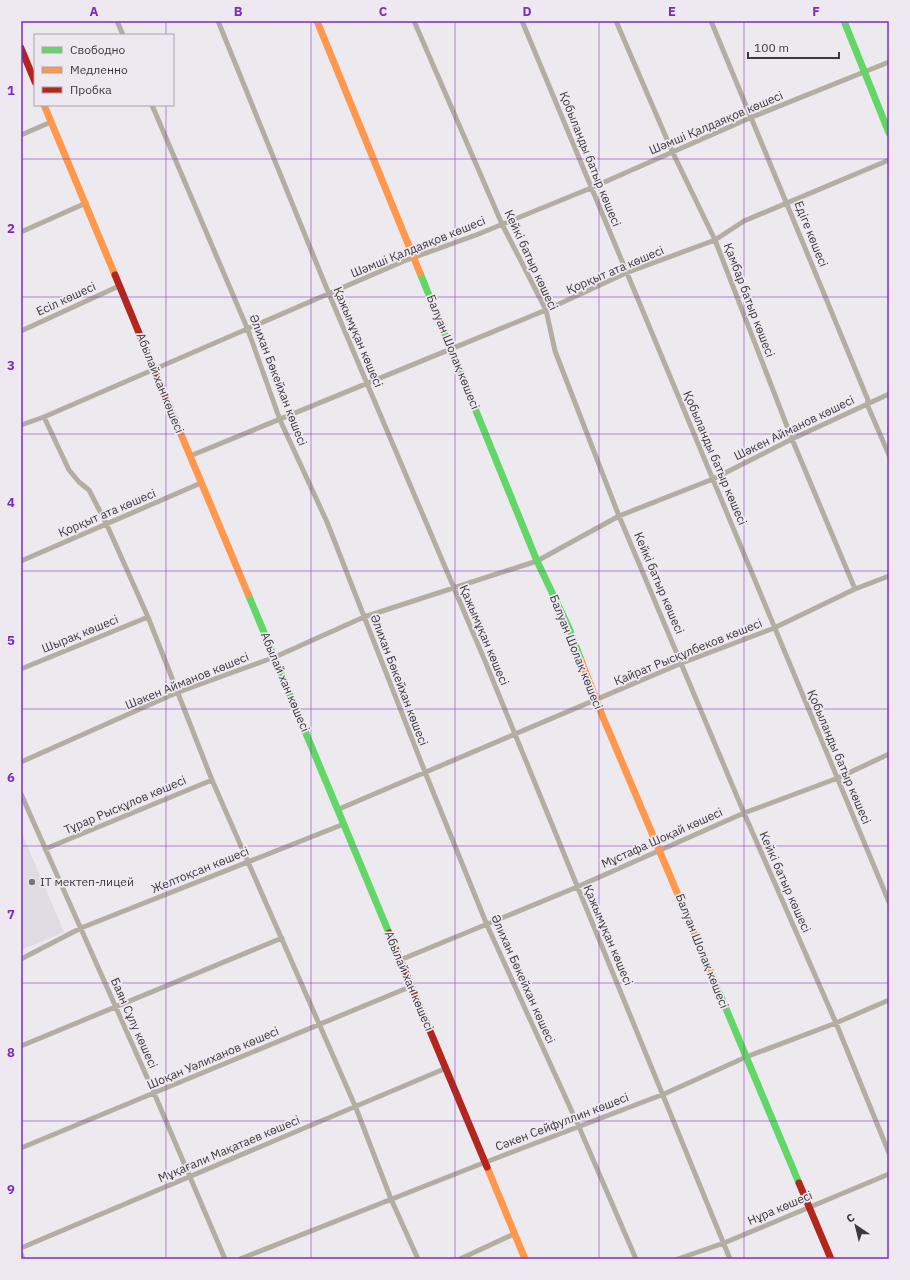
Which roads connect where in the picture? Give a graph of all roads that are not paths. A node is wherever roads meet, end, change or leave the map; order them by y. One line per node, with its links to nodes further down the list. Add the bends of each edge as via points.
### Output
1 (117, 21): 9 (street)
2 (218, 21): 31 (street, Қажымұқан көшесі)
3 (317, 21): 28 (street, Балуан Шолақ көшесі)
4 (414, 21): 25 (street, Кейкі батыр көшесі)
5 (522, 21): 22 (street, Қобыланды батыр көшесі)
6 (616, 21): 20 (street, Қамбар батыр көшесі)
7 (711, 21): 16 (street, Едіге көшесі)
8 (844, 21): 12 (street)
9 (123, 34)
10 (21, 48): 13 (street)
11 (889, 62): 12 (street, Шәмші Қалдаяқов көшесі)
12 (864, 73): 16 (street, Шәмші Қалдаяқов көшесі); 18 (street)
13 (34, 80)
14 (44, 106): 17 (street, Абылай хан көшесі)
15 (152, 106): 33 (street, Әлихан Бөкейхан көшесі)
16 (752, 118): 20 (street, Шәмші Қалдаяқов көшесі); 23 (street, Едіге көшесі)
17 (51, 122): 19 (street); 24 (street, Абылай хан көшесі)
18 (889, 133)
19 (21, 135)
20 (672, 151): 22 (street, Шәмші Қалдаяқов көшесі); 27 (street, Қамбар батыр көшесі)
21 (889, 160): 23 (street, Қорқыт ата көшесі)
22 (591, 188): 25 (street, Шәмші Қалдаяқов көшесі); 29 (street, Қобыланды батыр көшесі)
23 (788, 202): 27 (street, Қорқыт ата көшесі, via 744,221); 39 (street, Едіге көшесі, via 868,400)
24 (86, 203): 26 (street); 30 (street, Абылай хан көшесі)
25 (502, 224): 28 (street, Шәмші Қалдаяқов көшесі); 32 (street, Кейкі батыр көшесі)
26 (21, 232)
27 (715, 240): 29 (street, Қорқыт ата көшесі); 43 (street, Қамбар батыр көшесі)
28 (415, 258): 31 (street, Шәмші Қалдаяқов көшесі); 35 (street, Балуан Шолақ көшесі)
29 (626, 273): 32 (street, Қорқыт ата көшесі); 46 (street, Қобыланды батыр көшесі)
30 (119, 286): 34 (street, Есіл көшесі); 36 (street, Абылай хан көшесі)
31 (329, 294): 33 (street, Шәмші Қалдаяқов көшесі); 37 (street, Қажымұқан көшесі)
32 (546, 310): 35 (street, Қорқыт ата көшесі); 48 (street, Кейкі батыр көшесі, via 555,351)
33 (248, 330): 36 (street, Шәмші Қалдаяқов көшесі); 41 (street, Әлихан Бөкейхан көшесі)
34 (21, 331)
35 (452, 349): 37 (street, Қорқыт ата көшесі); 51 (street, Балуан Шолақ көшесі)
36 (154, 369): 40 (street, Шәмші Қалдаяқов көшесі); 45 (street, Абылай хан көшесі)
37 (367, 384): 41 (street, Қорқыт ата көшесі); 53 (street, Қажымұқан көшесі)
38 (889, 394): 39 (street, Шәкен Айманов көшесі)
39 (867, 404): 43 (street, Шәкен Айманов көшесі); 44 (street, Едіге көшесі)
40 (44, 417): 42 (street, Шәмші Қалдаяқов көшесі); 49 (street, via 69,470 89,490)
41 (280, 420): 45 (street, Қорқыт ата көшесі); 56 (street, Әлихан Бөкейхан көшесі, via 327,522)
42 (21, 424)
43 (792, 439): 46 (street, Шәкен Айманов көшесі); 54 (street, Қамбар батыр көшесі)
44 (889, 455)
45 (190, 456): 47 (street, Абылай хан көшесі)
46 (713, 479): 48 (street, Шәкен Айманов көшесі); 57 (street, Қобыланды батыр көшесі)
47 (201, 484): 49 (street, Қорқыт ата көшесі); 58 (street, Абылай хан көшесі)
48 (619, 516): 51 (street, Шәкен Айманов көшесі); 59 (street, Кейкі батыр көшесі)
49 (106, 523): 50 (street, Қорқыт ата көшесі); 55 (street)
50 (21, 561)
51 (537, 561): 53 (street, Шәкен Айманов көшесі); 62 (street, Балуан Шолақ көшесі, via 569,628)
52 (889, 576): 54 (street, Қайрат Рысқұлбеков көшесі)
53 (453, 588): 56 (street, Шәкен Айманов көшесі); 63 (street, Қажымұқан көшесі)
54 (855, 590): 57 (street, Қайрат Рысқұлбеков көшесі)
55 (148, 617): 60 (street, Шырақ көшесі); 61 (street)
56 (364, 617): 58 (street, Шәкен Айманов көшесі); 66 (street, Әлихан Бөкейхан көшесі)
57 (774, 628): 59 (street, Қайрат Рысқұлбеков көшесі); 67 (street, Қобыланды батыр көшесі)
58 (275, 657): 61 (street, Шәкен Айманов көшесі); 70 (street, Абылай хан көшесі)
59 (682, 663): 62 (street, Қайрат Рысқұлбеков көшесі); 71 (street, Кейкі батыр көшесі)
60 (21, 670)
61 (176, 693): 65 (street, Шәкен Айманов көшесі); 68 (street)
62 (596, 700): 63 (street, Қайрат Рысқұлбеков көшесі); 74 (street, Балуан Шолақ көшесі)
63 (515, 734): 66 (street, Қайрат Рысқұлбеков көшесі); 76 (street, Қажымұқан көшесі)
64 (889, 754): 67 (street, Мұстафа Шоқай көшесі)
65 (21, 762)
66 (425, 772): 70 (street, Қайрат Рысқұлбеков көшесі); 78 (street, Әлихан Бөкейхан көшесі)
67 (838, 778): 71 (street, Мұстафа Шоқай көшесі); 77 (street, Қобыланды батыр көшесі)
68 (212, 780): 73 (street, Тұрар Рысқұлов көшесі); 75 (street)
69 (21, 794): 73 (street, Баян Сұлу көшесі)
70 (339, 809): 72 (street, Абылай хан көшесі)
71 (744, 813): 74 (street, Мұстафа Шоқай көшесі); 86 (street, Кейкі батыр көшесі)
72 (344, 824): 75 (street, Желтоқсан көшесі); 82 (street, Абылай хан көшесі)
73 (46, 849): 79 (street, Баян Сұлу көшесі)
74 (660, 851): 76 (street, Мұстафа Шоқай көшесі); 89 (street, Балуан Шолақ көшесі)
75 (249, 861): 79 (street, Желтоқсан көшесі); 80 (street)
76 (577, 887): 78 (street, Мұстафа Шоқай көшесі); 92 (street, Қажымұқан көшесі)
77 (889, 902)
78 (487, 925): 82 (street, Мұстафа Шоқай көшесі); 94 (street, Әлихан Бөкейхан көшесі)
79 (80, 928): 81 (street, Желтоқсан көшесі); 85 (street, Баян Сұлу көшесі)
80 (282, 938): 85 (street); 87 (street)
81 (21, 959)
82 (400, 960): 83 (street, Абылай хан көшесі)
83 (412, 986): 87 (street, Шоқан Уәлиханов көшесі); 90 (street, Абылай хан көшесі)
84 (889, 1000): 86 (street, Сәкен Сейфуллин көшесі)
85 (115, 1006): 88 (street); 91 (street, Баян Сұлу көшесі)
86 (836, 1023): 89 (street, Сәкен Сейфуллин көшесі); 96 (street, Кейкі батыр көшесі)
87 (320, 1024): 91 (street, Шоқан Уәлиханов көшесі); 93 (street)
88 (21, 1046)
89 (746, 1057): 92 (street, Сәкен Сейфуллин көшесі); 101 (street, Балуан Шолақ көшесі)
90 (444, 1069): 93 (street, Мұқағали Мақатаев көшесі); 97 (street, Абылай хан көшесі)
91 (154, 1093): 95 (street, Шоқан Уәлиханов көшесі); 99 (street, Баян Сұлу көшесі)
92 (664, 1094): 94 (street, Сәкен Сейфуллин көшесі); 103 (street, Қажымұқан көшесі)
93 (356, 1108): 99 (street, Мұқағали Мақатаев көшесі); 100 (street)
94 (578, 1127): 97 (street, Сәкен Сейфуллин көшесі); 112 (street, Әлихан Бөкейхан көшесі)
95 (21, 1148)
96 (889, 1153)
97 (485, 1162): 100 (street, Сәкен Сейфуллин көшесі); 102 (street, Абылай хан көшесі)
98 (889, 1174): 101 (street, Нұра көшесі)
99 (189, 1177): 104 (street, Мұқағали Мақатаев көшесі); 107 (street, Баян Сұлу көшесі)
100 (390, 1199): 108 (street, Сәкен Сейфуллин көшесі); 109 (street)
101 (810, 1206): 103 (street, Нұра көшесі); 115 (street, Балуан Шолақ көшесі)
102 (514, 1234): 110 (street); 111 (street, Абылай хан көшесі)
103 (724, 1243): 113 (street, Нұра көшесі); 114 (street, Қажымұқан көшесі)
104 (21, 1248)
105 (21, 1254): 106 (street)
106 (23, 1259)
107 (225, 1259)
108 (240, 1259)
109 (418, 1259)
110 (460, 1259)
111 (525, 1259)
112 (636, 1259)
113 (678, 1259)
114 (730, 1259)
115 (831, 1259)

